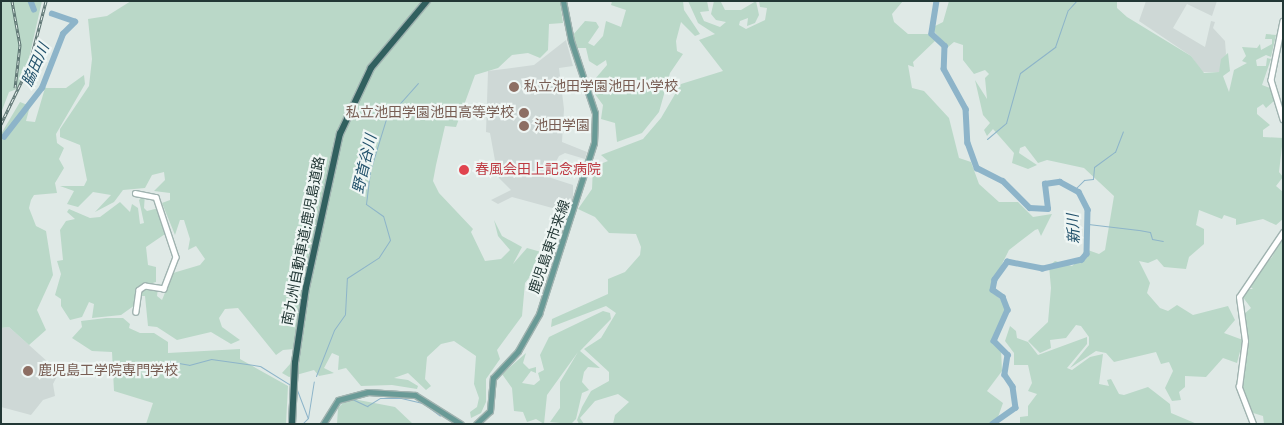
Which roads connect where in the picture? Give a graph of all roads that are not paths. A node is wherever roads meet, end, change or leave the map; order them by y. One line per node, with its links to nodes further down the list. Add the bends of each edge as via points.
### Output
1 (427, 1): 8 (highway, 南九州自動車道;鹿児島道路, via 381,53 347,115 327,180 299,332)
2 (563, 1): 11 (main road, 鹿児島東市来線, via 571,41 595,113 594,143 539,314 518,352 493,378 490,411)
3 (1283, 22): 4 (street, via 1271,80)
4 (1283, 119)
5 (135, 193): 7 (street, via 156,197 176,257 164,289 145,286 138,290)
6 (1283, 232): 12 (street, via 1239,297 1244,341 1239,387)
7 (136, 312)
8 (292, 424)
9 (323, 424): 10 (main road, via 338,400 368,392 415,395)
10 (461, 424)
11 (476, 424)
12 (1252, 424)

